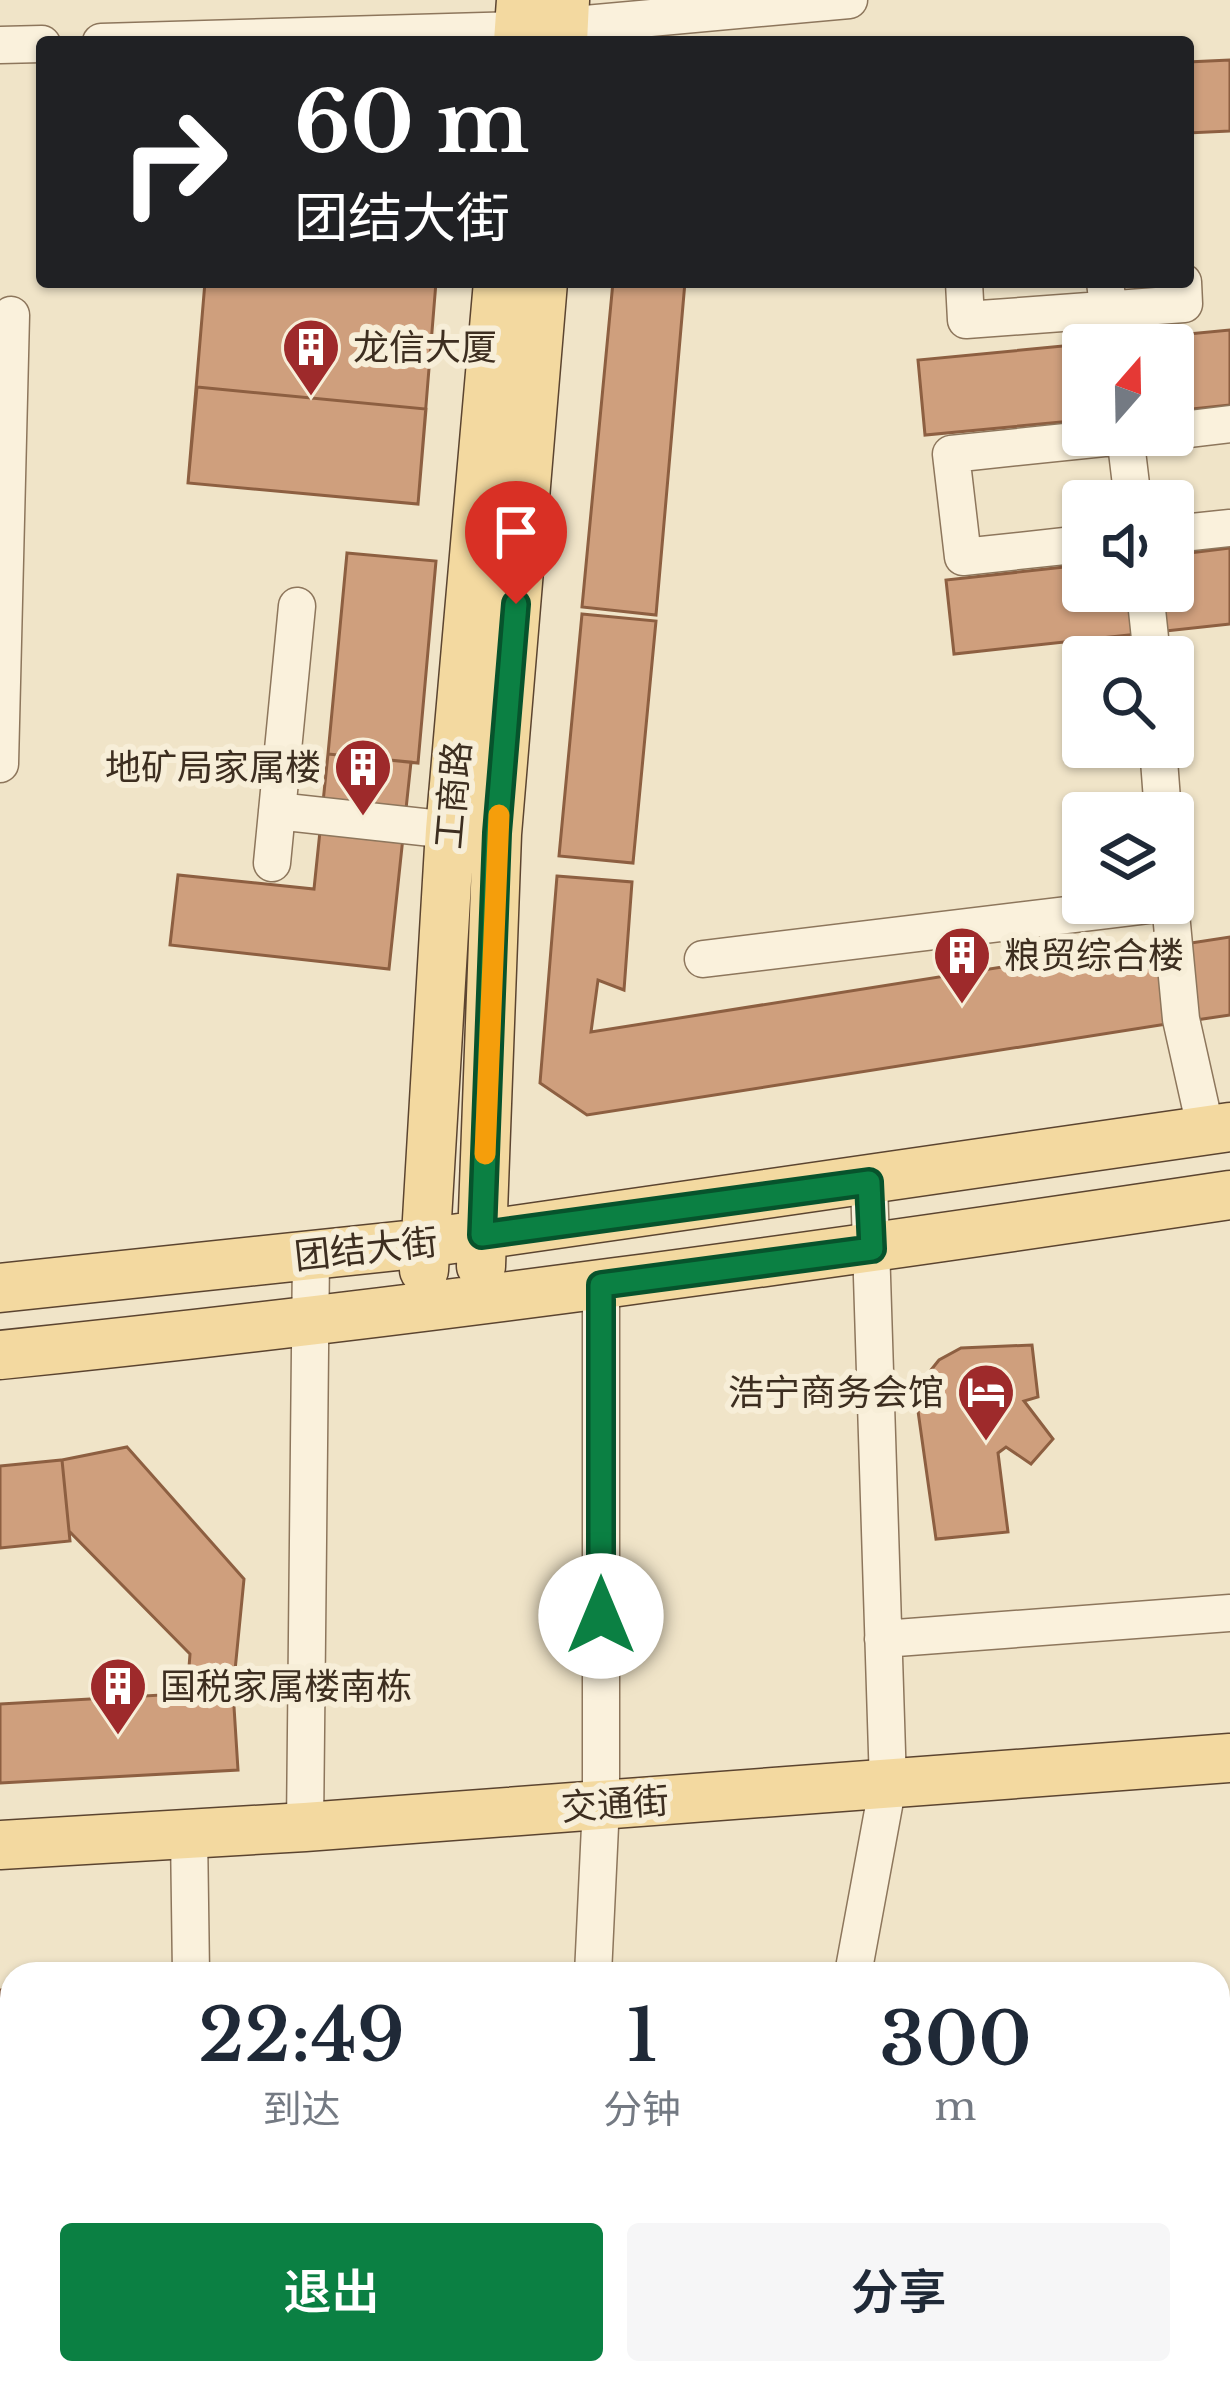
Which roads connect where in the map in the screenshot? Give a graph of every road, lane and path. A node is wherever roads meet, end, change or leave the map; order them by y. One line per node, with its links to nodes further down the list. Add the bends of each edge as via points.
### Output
1 (849, 0): 2 (street)
2 (542, 24): 3 (street)
3 (248, 36)
4 (36, 44): 5 (street)
5 (0, 45)
6 (497, 288): 22 (main road, 工商路)
7 (542, 288): 30 (main road, 工商路, via 497,833)
8 (964, 288): 10 (street, via 967,320 1184,304)
9 (1107, 288): 12 (street)
10 (1183, 288)
11 (11, 315): 20 (street)
12 (1111, 324)
13 (1230, 424): 14 (street)
14 (1194, 428)
15 (1062, 442): 18 (street, via 951,454 963,557)
16 (1230, 528): 17 (street)
17 (1194, 532)
18 (1062, 546)
19 (297, 606): 21 (street)
20 (0, 764)
21 (277, 811): 22 (street); 23 (street)
22 (450, 830): 31 (main road, 工商路)
23 (272, 863)
24 (1062, 916): 26 (street)
25 (1170, 924): 27 (street, via 1181,1018)
26 (703, 959)
27 (1218, 1129): 28 (main road, 团结大街)
28 (869, 1182): 30 (main road, 团结大街); 32 (street)
29 (1230, 1195): 32 (main road, 团结大街)
30 (482, 1235): 31 (main road, 团结大街); 36 (main road, 工商路)
31 (425, 1244): 33 (main road, 团结大街); 37 (main road, 工商路)
32 (872, 1249): 34 (main road, 团结大街); 41 (street)
33 (311, 1255): 35 (main road, 团结大街); 38 (street)
34 (601, 1285): 36 (main road, 团结大街); 44 (street)
35 (0, 1288)
36 (480, 1300): 37 (main road, 团结大街)
37 (421, 1309): 38 (main road, 团结大街)
38 (311, 1323): 39 (main road, 团结大街); 45 (street)
39 (0, 1355)
40 (1230, 1613): 41 (street)
41 (883, 1639): 43 (street)
42 (1230, 1758): 43 (main road, 交通街)
43 (888, 1784): 44 (main road, 交通街); 50 (street)
44 (601, 1805): 45 (main road, 交通街); 49 (street)
45 (305, 1827): 46 (main road, 交通街)
46 (190, 1832): 47 (main road, 交通街); 48 (street)
47 (0, 1844)
48 (191, 1962)
49 (594, 1962)
50 (855, 1962)

